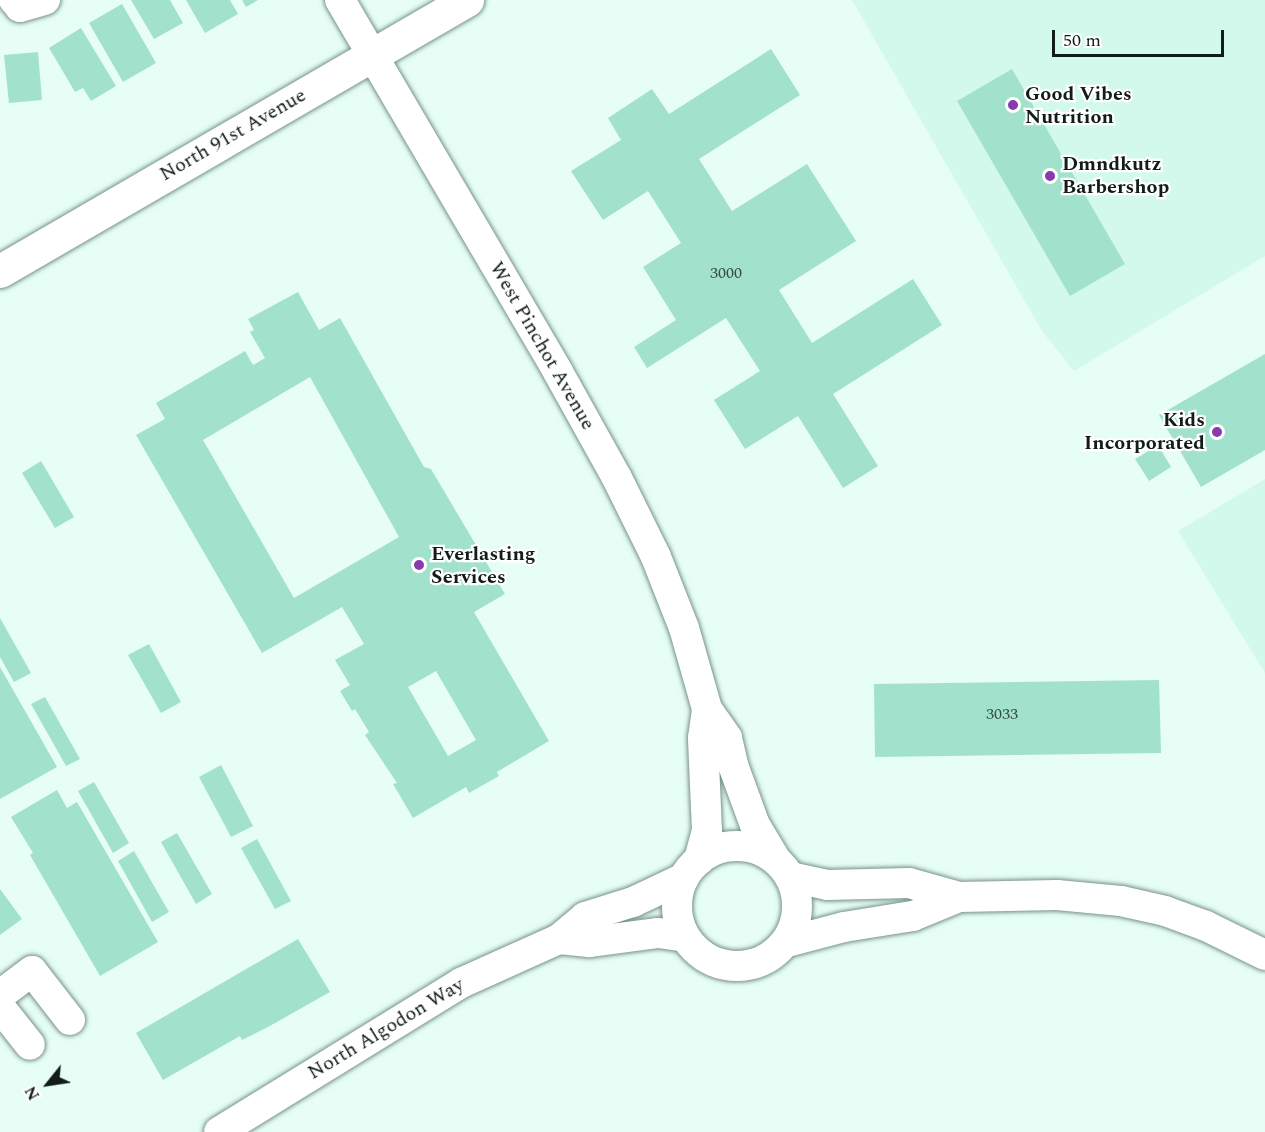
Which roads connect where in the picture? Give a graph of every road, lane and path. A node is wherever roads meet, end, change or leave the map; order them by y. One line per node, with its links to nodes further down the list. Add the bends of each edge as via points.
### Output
1 (340, 0): 3 (street, West Pinchot Avenue)
2 (467, 0): 3 (main road, North 91st Avenue)
3 (372, 54): 4 (main road, North 91st Avenue); 5 (street, West Pinchot Avenue, via 617,478 676,608)
4 (0, 272)
5 (707, 709): 6 (street, West Pinchot Avenue, via 727,738 755,825); 7 (street, West Pinchot Avenue, via 703,738 707,831)
6 (783, 868): 7 (street, via 758,849 737,846 716,849); 8 (street, via 827,885 909,883); 11 (street, via 796,892 798,909)
7 (691, 869): 9 (street, via 678,898 678,918); 10 (street, North Algodon Way, via 633,902 585,916)
8 (958, 897): 11 (street, via 913,916 844,927); 12 (street, via 1057,895 1121,902 1165,911 1206,926)
9 (685, 937): 10 (street, North Algodon Way, via 658,933 589,942); 11 (street, via 710,960 743,967 760,963)
10 (559, 939): 17 (street, North Algodon Way, via 461,983)
11 (787, 942)
12 (1265, 955)
13 (0, 995): 15 (street, via 32,971)
14 (0, 1007): 16 (street)
15 (70, 1020)
16 (30, 1045)
17 (219, 1132)

